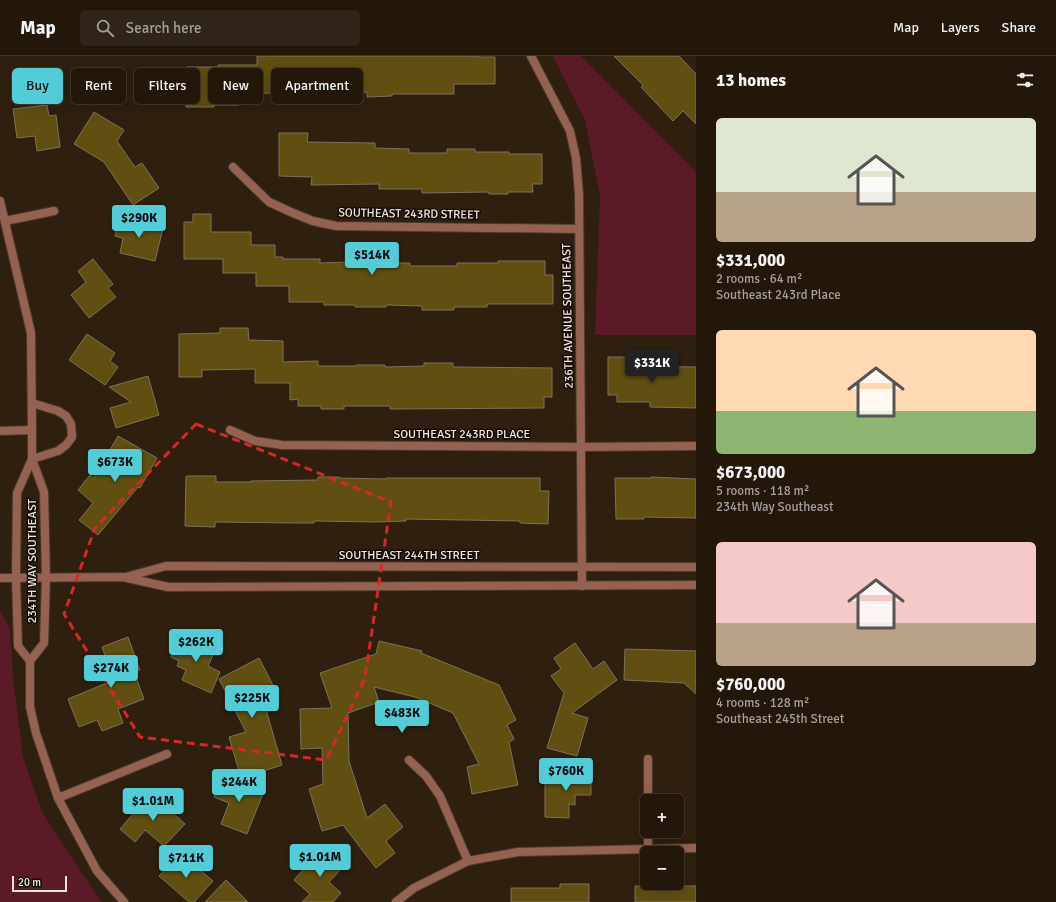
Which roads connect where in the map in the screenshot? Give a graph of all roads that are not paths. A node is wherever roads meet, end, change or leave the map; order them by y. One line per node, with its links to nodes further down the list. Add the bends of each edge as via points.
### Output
1 (531, 56): 6 (street, 236TH AVENUE SOUTHEAST, via 570,131 576,158)
2 (233, 167): 6 (street, SOUTHEAST 243RD STREET, via 269,202 313,221 336,226)
3 (0, 201): 5 (street, 234TH WAY SOUTHEAST)
4 (54, 211): 5 (street)
5 (5, 221): 7 (street, 234TH WAY SOUTHEAST, via 30,333)
6 (579, 229): 12 (street, 236TH AVENUE SOUTHEAST)
7 (32, 403): 8 (street, 234TH WAY SOUTHEAST); 13 (street, via 66,416 71,424 72,437 58,452)
8 (32, 430): 10 (street); 13 (street, 234TH WAY SOUTHEAST)
9 (230, 430): 12 (street, SOUTHEAST 243RD PLACE, via 255,441 282,445)
10 (0, 431)
11 (696, 446): 12 (street, SOUTHEAST 243RD PLACE)
12 (581, 447): 14 (street, 236TH AVENUE SOUTHEAST)
13 (32, 459): 18 (street, 234TH WAY SOUTHEAST, via 17,493); 19 (street, 234TH WAY SOUTHEAST, via 44,492)
14 (582, 567): 15 (street, SOUTHEAST 244TH STREET); 16 (street, SOUTHEAST 244TH STREET, via 166,566); 21 (street, 236TH AVENUE SOUTHEAST)
15 (696, 567)
16 (124, 577): 19 (street, SOUTHEAST 244TH STREET); 21 (street, SOUTHEAST 244TH STREET, via 168,587)
17 (0, 578): 18 (street, SOUTHEAST 244TH STREET)
18 (16, 578): 19 (street, SOUTHEAST 244TH STREET); 22 (street, 234TH WAY SOUTHEAST, via 18,646)
19 (46, 578): 22 (street, 234TH WAY SOUTHEAST, via 44,642)
20 (696, 585): 21 (street, SOUTHEAST 244TH STREET)
21 (582, 586)
22 (30, 661): 27 (street, via 30,707)
23 (167, 754): 27 (street)
24 (409, 760): 31 (street, via 426,776 440,796)
25 (648, 760): 26 (street)
26 (648, 794)
27 (58, 798): 32 (street, via 97,871)
28 (640, 848): 31 (street, via 518,852)
29 (684, 848): 30 (street)
30 (696, 848)
31 (468, 861): 33 (street, via 414,888)
32 (124, 902)
33 (396, 902)

